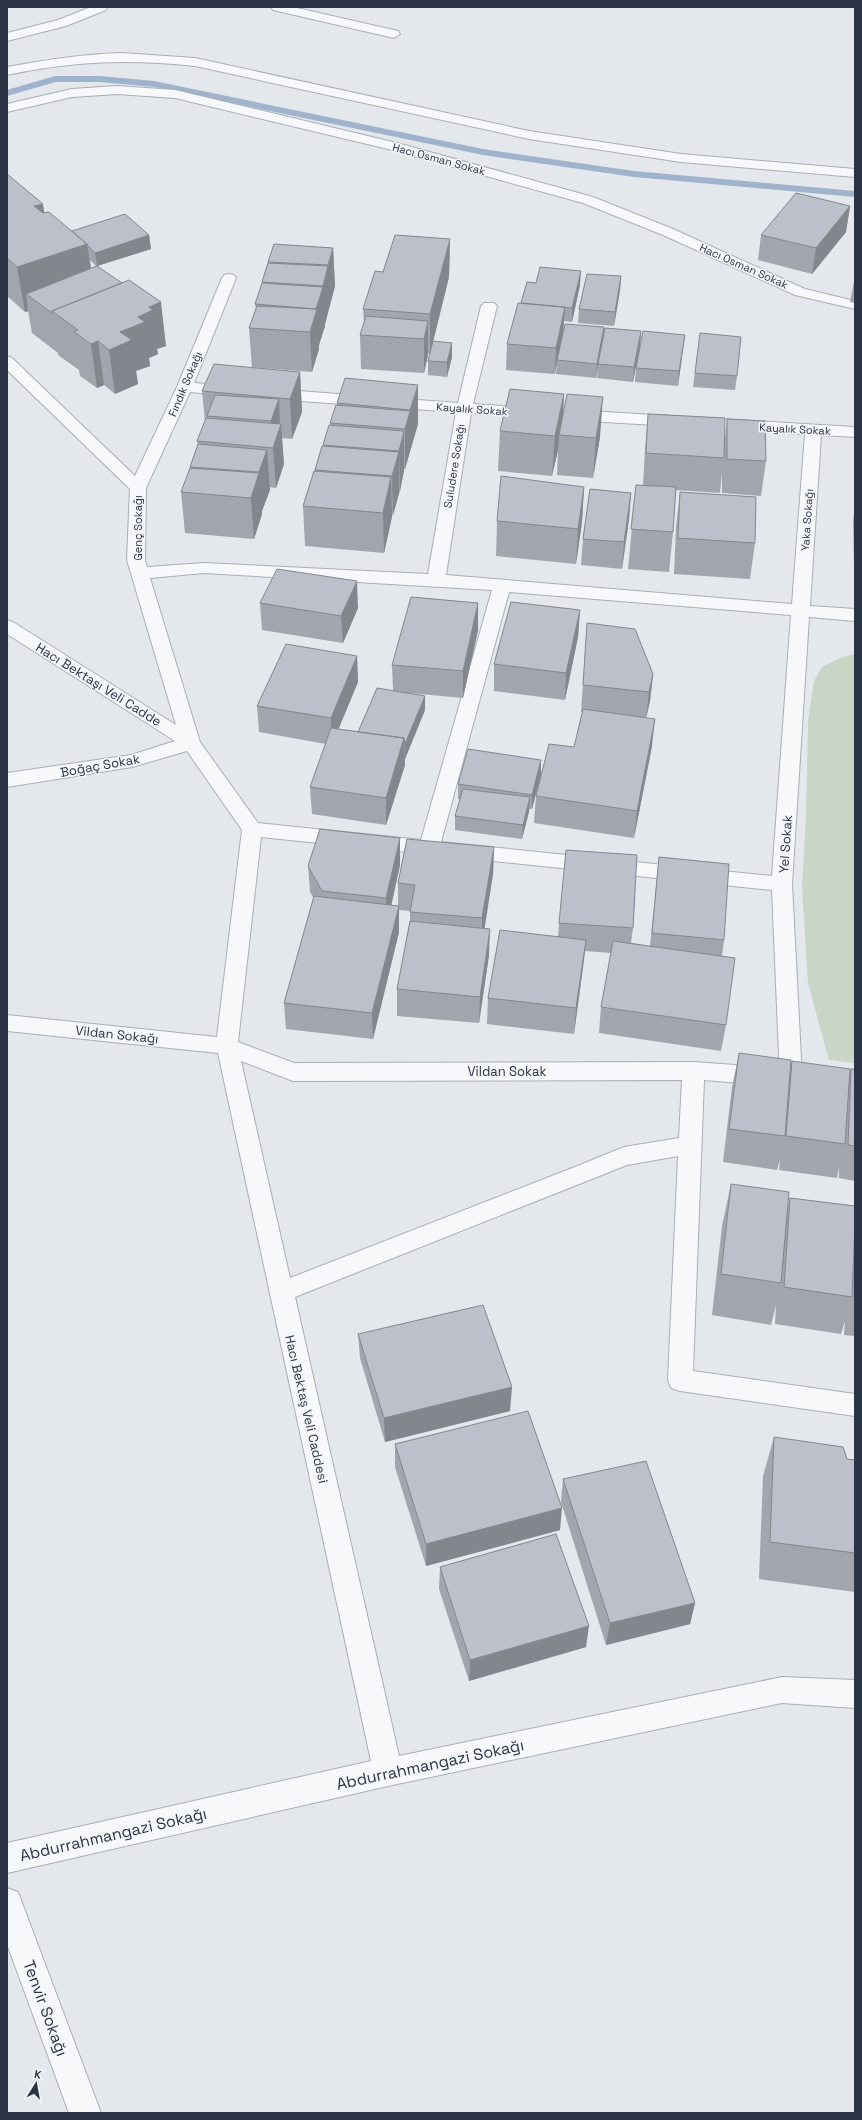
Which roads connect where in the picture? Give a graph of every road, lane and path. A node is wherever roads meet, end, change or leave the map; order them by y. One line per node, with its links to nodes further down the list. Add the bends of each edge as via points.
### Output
1 (102, 7): 4 (street, via 62,23)
2 (277, 7): 3 (street)
3 (394, 34)
4 (7, 37)
5 (7, 71): 7 (street, via 44,63 111,56 195,62 529,135 681,158)
6 (7, 108): 9 (street, Hacı Osman Sokak, via 72,93 117,90 175,94 392,146 588,200 668,232 800,292)
7 (855, 174)
8 (229, 278): 12 (street, Fındık Sokağı)
9 (855, 305)
10 (489, 306): 13 (street, Suludere Sokağı)
11 (7, 361): 16 (street, Genç Sokağı)
12 (185, 387): 13 (street, Kayalık Sokak); 16 (street, Fındık Sokağı)
13 (464, 409): 14 (street, Kayalık Sokak); 18 (street, Suludere Sokağı)
14 (812, 430): 15 (street, Kayalık Sokak); 20 (street, Yaka Sokağı)
15 (855, 432)
16 (138, 488): 17 (street, Genç Sokağı, via 136,560)
17 (140, 573): 18 (street, via 204,568); 23 (street, Genç Sokağı)
18 (436, 580): 19 (street)
19 (502, 586): 20 (street); 26 (street)
20 (801, 610): 21 (street); 27 (street, Yel Sokak)
21 (855, 615)
22 (7, 626): 23 (street, Hacı Bektaşı Veli Cadde)
23 (191, 742): 24 (street, Boğaç Sokak, via 132,761); 25 (street)
24 (7, 780)
25 (252, 829): 26 (street); 29 (street, Hacı Bektaş Veli Caddesi)
26 (429, 847): 27 (street)
27 (782, 884): 31 (street, Yel Sokak)
28 (7, 1022): 29 (street, Vildan Sokağı)
29 (226, 1046): 30 (street, Vildan Sokak, via 293,1072); 33 (street, Hacı Bektaş Veli Caddesi)
30 (693, 1071): 31 (street, Vildan Sokak); 32 (street)
31 (802, 1079)
32 (690, 1145): 33 (street, via 624,1156); 34 (street, via 680,1380)
33 (281, 1292): 36 (street, Hacı Bektaş Veli Caddesi)
34 (855, 1405)
35 (855, 1694): 36 (street, Abdurrahmangazi Sokağı, via 782,1690)
36 (388, 1772): 37 (street, Abdurrahmangazi Sokağı)
37 (7, 1858)
38 (7, 1903): 39 (street, Tenvir Sokağı)
39 (85, 2113)

